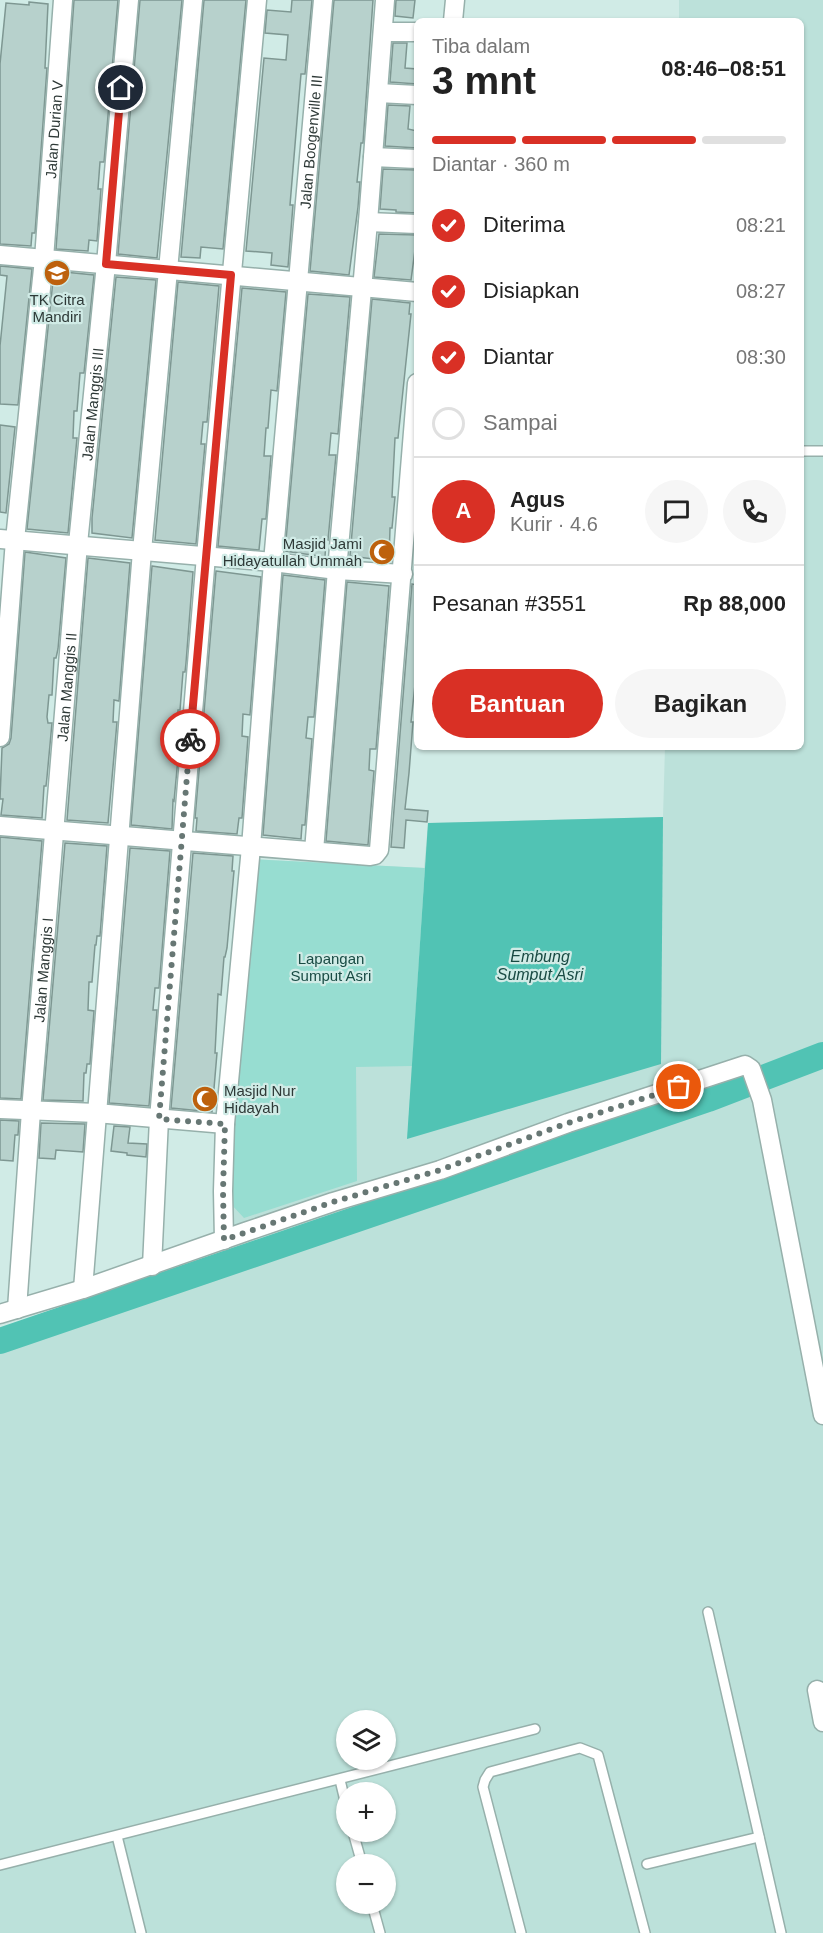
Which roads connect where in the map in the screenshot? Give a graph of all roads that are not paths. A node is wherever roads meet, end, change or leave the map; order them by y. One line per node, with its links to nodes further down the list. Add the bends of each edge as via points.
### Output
1 (63, 0): 18 (street, Jalan Durian V)
2 (129, 0): 19 (street, Jalan Manggis III)
3 (193, 0): 20 (street)
4 (257, 0): 21 (street)
5 (323, 0): 22 (street, Jalan Boogenville III)
6 (385, 0): 9 (street)
7 (455, 0): 8 (street)
8 (453, 18)
9 (383, 32): 10 (street); 11 (street)
10 (414, 32)
11 (378, 93): 12 (street); 13 (street)
12 (414, 95)
13 (373, 157): 14 (street); 15 (street)
14 (414, 159)
15 (368, 222): 16 (street); 23 (street)
16 (414, 224)
17 (0, 255): 18 (street)
18 (44, 259): 19 (street); 28 (street, Jalan Durian V)
19 (106, 264): 20 (street); 29 (street, Jalan Manggis III)
20 (169, 270): 21 (street); 30 (street)
21 (231, 275): 22 (street); 31 (street)
22 (298, 281): 23 (street); 32 (street, Jalan Boogenville III)
23 (362, 286): 24 (street); 33 (street)
24 (414, 292)
25 (414, 424): 34 (street)
26 (804, 451): 27 (lane)
27 (823, 451)
28 (7, 539): 29 (street); 35 (street, Jalan Durian V)
29 (78, 544): 30 (street); 37 (street, Jalan Manggis II)
30 (142, 551): 31 (street); 38 (street)
31 (206, 556): 32 (street); 39 (street)
32 (273, 562): 33 (street); 40 (street, Jalan Boogenville III)
33 (337, 570): 34 (street); 41 (street)
34 (403, 574): 41 (street, via 379,850 370,856)
35 (0, 738)
36 (0, 826): 37 (street)
37 (55, 829): 38 (street); 43 (street, Jalan Manggis I)
38 (119, 835): 39 (street); 44 (street)
39 (182, 840): 40 (street); 45 (street)
40 (251, 847): 41 (street); 46 (street, Jalan Boogenville III)
41 (314, 851)
42 (0, 1108): 43 (street)
43 (31, 1111): 44 (street); 50 (street, Jalan Manggis I)
44 (96, 1113): 45 (street); 49 (street)
45 (159, 1119): 46 (street); 48 (street)
46 (225, 1124): 47 (street, Jalan Boogenville III)
47 (224, 1240): 48 (street); 51 (street, via 745,1065 751,1069 762,1100)
48 (152, 1266): 49 (street)
49 (83, 1289): 50 (street)
50 (9, 1311)
51 (823, 1415)
52 (708, 1612): 58 (lane)
53 (817, 1690): 54 (street)
54 (823, 1722)
55 (535, 1729): 56 (lane)
56 (340, 1780): 57 (lane)
57 (117, 1836): 60 (lane); 62 (lane)
58 (759, 1837): 59 (lane); 66 (lane)
59 (647, 1864)
60 (0, 1865)
61 (375, 1914): 63 (lane)
62 (141, 1933)
63 (380, 1933)
64 (521, 1933): 65 (lane, via 483,1787 485,1780 490,1772 580,1748 598,1755)
65 (645, 1933)
66 (781, 1933)

